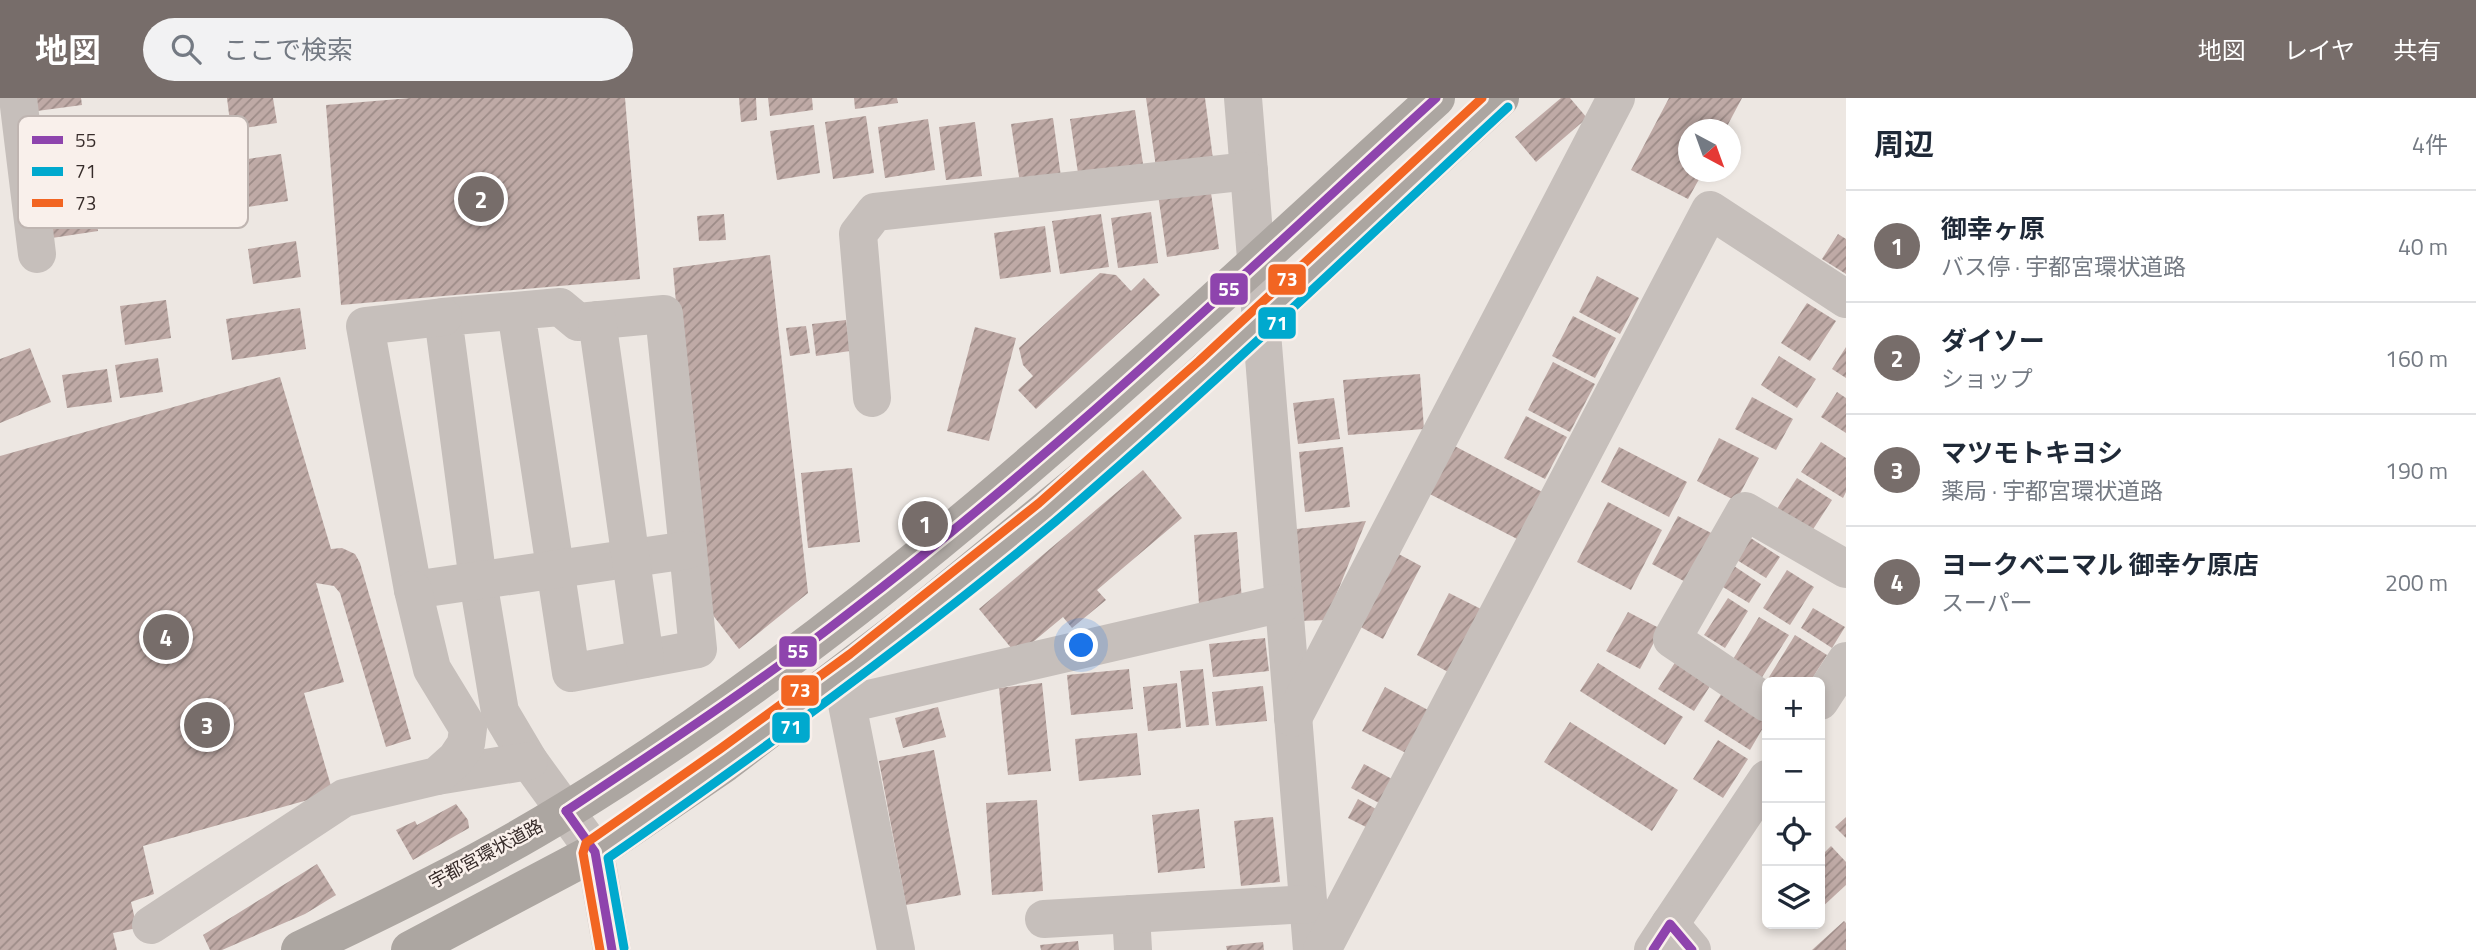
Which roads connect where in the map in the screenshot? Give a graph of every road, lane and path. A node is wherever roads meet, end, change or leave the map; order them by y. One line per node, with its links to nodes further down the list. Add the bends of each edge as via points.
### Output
1 (18, 98): 6 (street)
2 (1243, 98): 7 (street)
3 (1436, 98): 10 (highway, 宇都宮環状道路)
4 (1500, 98): 14 (highway)
5 (1616, 98): 29 (street)
6 (20, 116)
7 (1250, 171): 10 (street); 16 (street, via 875,212 859,234)
8 (34, 228): 9 (street)
9 (37, 254)
10 (1257, 261): 14 (street); 33 (highway, 宇都宮環状道路, via 1074,426 889,582 701,722)
11 (1846, 299): 45 (street, via 1710,211)
12 (516, 311): 13 (street); 15 (street, via 560,307 578,322); 19 (street)
13 (443, 317): 21 (street); 22 (street, via 365,326)
14 (1263, 319): 23 (street); 26 (highway)
15 (597, 320): 17 (street, via 664,314); 18 (street)
16 (872, 398)
17 (688, 550): 18 (street); 24 (street, via 698,649)
18 (631, 558): 19 (street); 24 (street)
19 (555, 569): 21 (street); 24 (street, via 571,673)
20 (1846, 569): 28 (street, via 1745,511 1672,639)
21 (478, 581): 22 (street); 30 (street, via 500,712)
22 (412, 590): 31 (street, via 432,669 468,728 466,744)
23 (1283, 603): 26 (street); 29 (street)
24 (645, 659)
25 (1846, 662): 27 (street)
26 (838, 694): 34 (highway, via 724,763); 43 (street)
27 (1825, 694)
28 (1762, 700)
29 (1293, 718): 35 (street)
30 (529, 761): 31 (street); 33 (street)
31 (437, 776): 37 (street, via 344,798)
32 (1762, 788): 39 (street)
33 (566, 811): 34 (street); 40 (highway, 宇都宮環状道路)
34 (595, 852): 41 (highway); 42 (street)
35 (1308, 904): 38 (street); 44 (street)
36 (1044, 919): 38 (street)
37 (150, 925)
38 (1132, 932)
39 (1672, 941)
40 (300, 950)
41 (410, 950)
42 (612, 950)
43 (896, 950)
44 (1312, 950)
45 (1322, 950)

